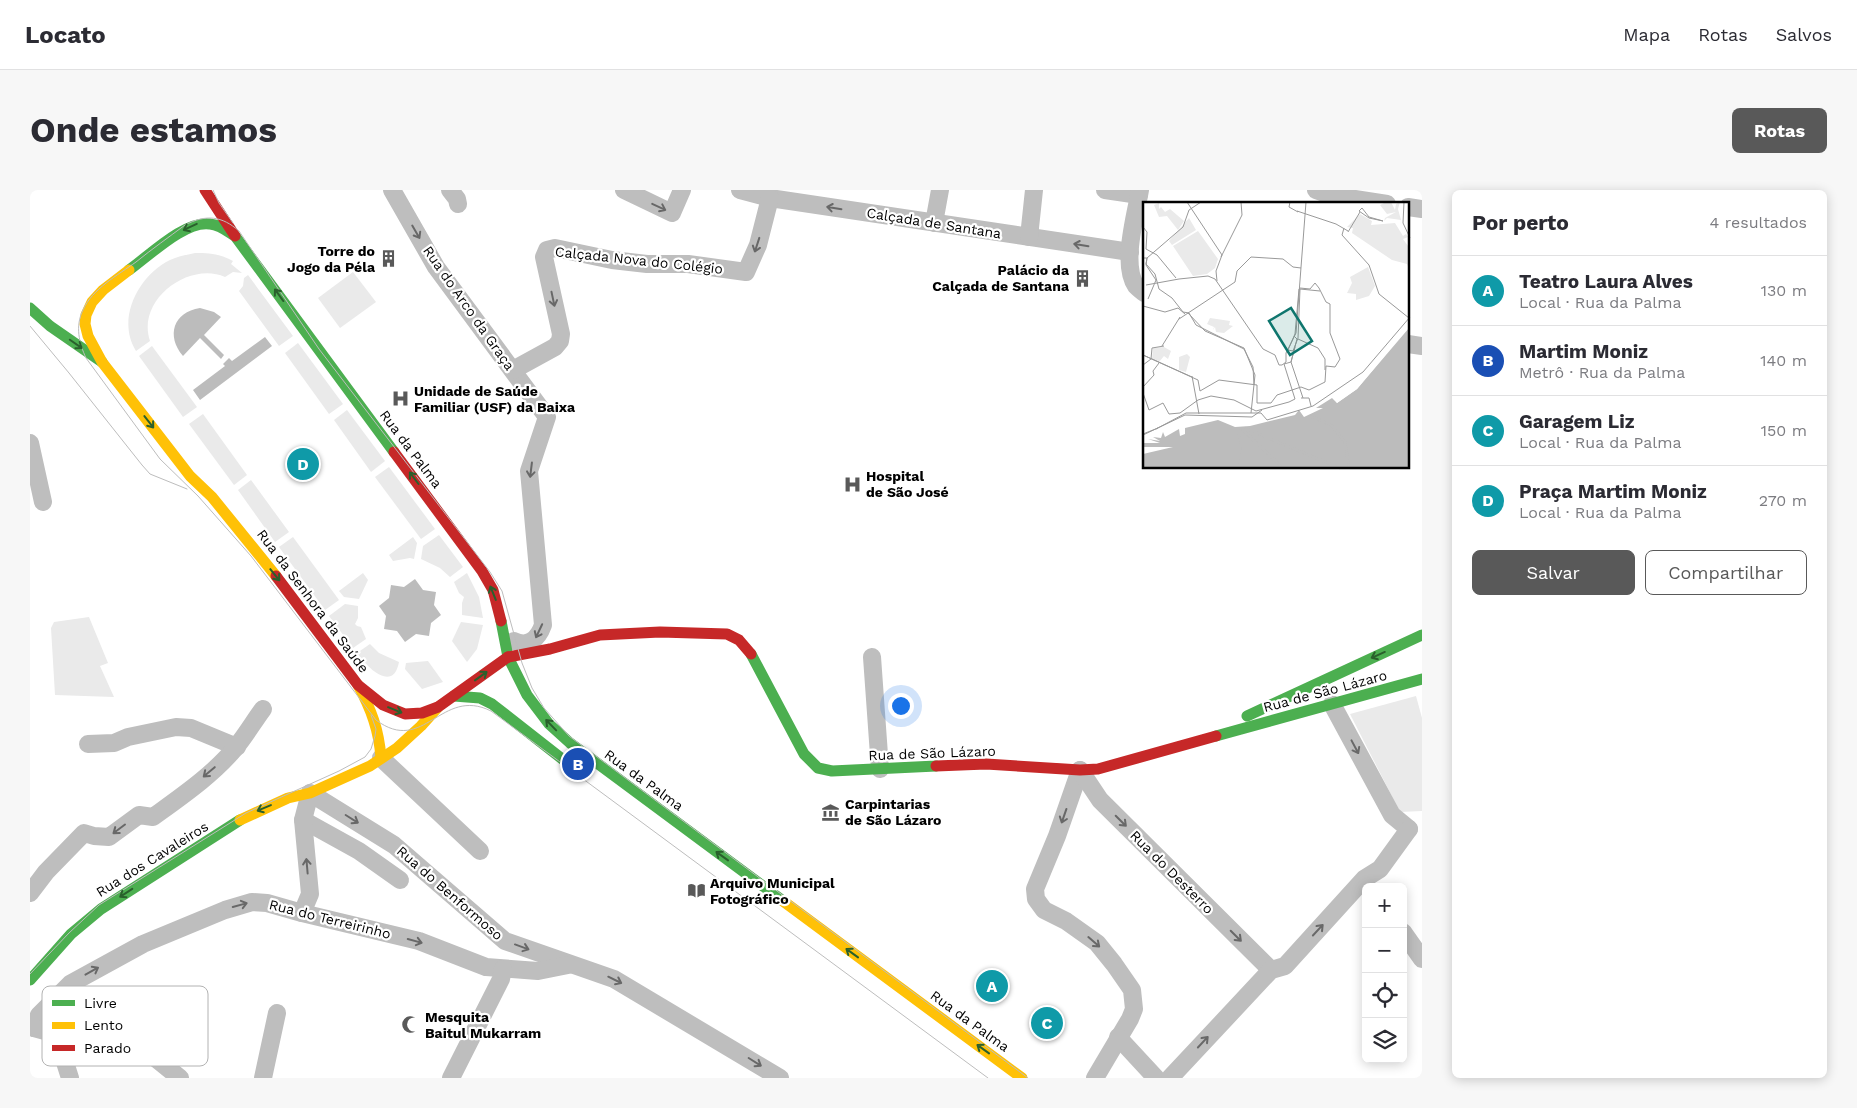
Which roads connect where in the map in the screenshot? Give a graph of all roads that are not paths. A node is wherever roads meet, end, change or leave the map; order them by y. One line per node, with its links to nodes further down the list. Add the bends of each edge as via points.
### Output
1 (204, 190): 14 (main road, Rua da Palma)
2 (392, 190): 20 (street, Rua do Arco da Graça, one-way to 20, via 436,267)
3 (624, 190): 4 (street, one-way to 4, via 672,213)
4 (682, 190)
5 (740, 190): 11 (street, Calçada de Santana)
6 (940, 190): 13 (street)
7 (1034, 190): 15 (street)
8 (1105, 190): 10 (street)
9 (1316, 190): 12 (street)
10 (1139, 193): 16 (street)
11 (770, 198): 13 (street, Calçada de Santana, one-way to 11); 20 (street, Calçada Nova do Colégio, one-way to 20, via 758,245 746,272 688,264 647,264 555,248 547,250 544,257 560,341)
12 (1374, 202)
13 (934, 223): 15 (street, Calçada de Santana)
14 (235, 236): 19 (main road, one-way to 19, via 214,224 195,224 103,290 92,302 85,324); 24 (main road, Rua da Palma, one-way to 14, via 495,598 482,571)
15 (1030, 237): 16 (street, Calçada de Santana, one-way to 15)
16 (1130, 252): 17 (street, via 1130,272 1136,286)
17 (1143, 292)
18 (30, 308): 19 (main road, one-way to 19)
19 (102, 362): 28 (main road, Rua da Senhora da Saúde, one-way to 28, via 190,476 225,511)
20 (513, 370): 24 (street, Rua do Arco da Graça, one-way to 24, via 547,417 529,471 543,625 536,639 529,643)
21 (30, 443): 22 (street)
22 (43, 502)
23 (1422, 635): 33 (main road, one-way to 33)
24 (505, 636): 25 (main road, Rua da Palma)
25 (508, 657): 29 (main road, one-way to 25); 37 (main road, Rua de São Lázaro, via 600,635 660,632 727,634 738,640 754,657 810,762 818,768 832,771); 67 (main road, Rua da Palma, one-way to 25, via 570,744 536,709)
26 (872, 657): 37 (street)
27 (1422, 679): 30 (main road, Rua de São Lázaro)
28 (358, 685): 31 (main road, Rua da Senhora da Saúde, one-way to 31, via 383,705 398,712 422,714); 36 (main road, via 376,720)
29 (454, 696): 31 (main road); 39 (main road, via 480,698 492,704)
30 (1332, 704): 33 (main road, Rua de São Lázaro); 42 (street, one-way to 42, via 1392,815)
31 (438, 707): 36 (main road, Rua dos Cavaleiros, via 397,748)
32 (263, 708): 35 (street)
33 (1193, 743): 38 (main road, Rua de São Lázaro, via 1098,769)
34 (88, 744): 35 (street, via 114,743 176,727 191,728)
35 (237, 747): 47 (street, one-way to 47, via 153,817 139,815 109,836 84,833)
36 (381, 758): 40 (main road, Rua dos Cavaleiros); 43 (street)
37 (880, 769): 38 (main road, Rua de São Lázaro, via 986,764)
38 (1080, 770): 53 (street, Rua do Desterro, one-way to 53, via 1100,800); 59 (street, one-way to 59, via 1035,889 1036,898 1044,910 1097,943 1132,990 1134,1008)
39 (583, 774)
40 (310, 793): 41 (street); 51 (street, Rua do Benformoso, one-way to 51, via 394,845 505,941); 54 (main road, Rua dos Cavaleiros, one-way to 54, via 288,798 246,816 101,909 71,934)
41 (303, 820): 44 (street, via 359,851); 48 (street, one-way to 41, via 310,894)
42 (1415, 827): 45 (street)
43 (480, 851)
44 (400, 880)
45 (1367, 883)
46 (1362, 888): 53 (street, one-way to 46, via 1285,966)
47 (30, 893)
48 (302, 913): 52 (street, Rua do Terreirinho, one-way to 52, via 419,942 486,967); 55 (street, Rua do Terreirinho, one-way to 48, via 143,944 225,910 252,902)
49 (1407, 937): 50 (street)
50 (1422, 958)
51 (569, 964): 52 (street, Rua do Terreirinho, via 538,971); 66 (street, Rua do Benformoso, one-way to 66, via 614,979)
52 (503, 969): 65 (street, via 501,979)
53 (1271, 970): 70 (street, one-way to 53)
54 (30, 980)
55 (68, 986)
56 (42, 1012): 58 (street, Rua do Terreirinho, one-way to 56)
57 (277, 1014): 64 (street)
58 (32, 1030)
59 (1118, 1037): 68 (street); 69 (street)
60 (66, 1066): 62 (street)
61 (165, 1066): 63 (street)
62 (70, 1078)
63 (180, 1078)
64 (263, 1078)
65 (451, 1078)
66 (780, 1078)
67 (1022, 1078)
68 (1094, 1078)
69 (1156, 1078)
70 (1170, 1078)

